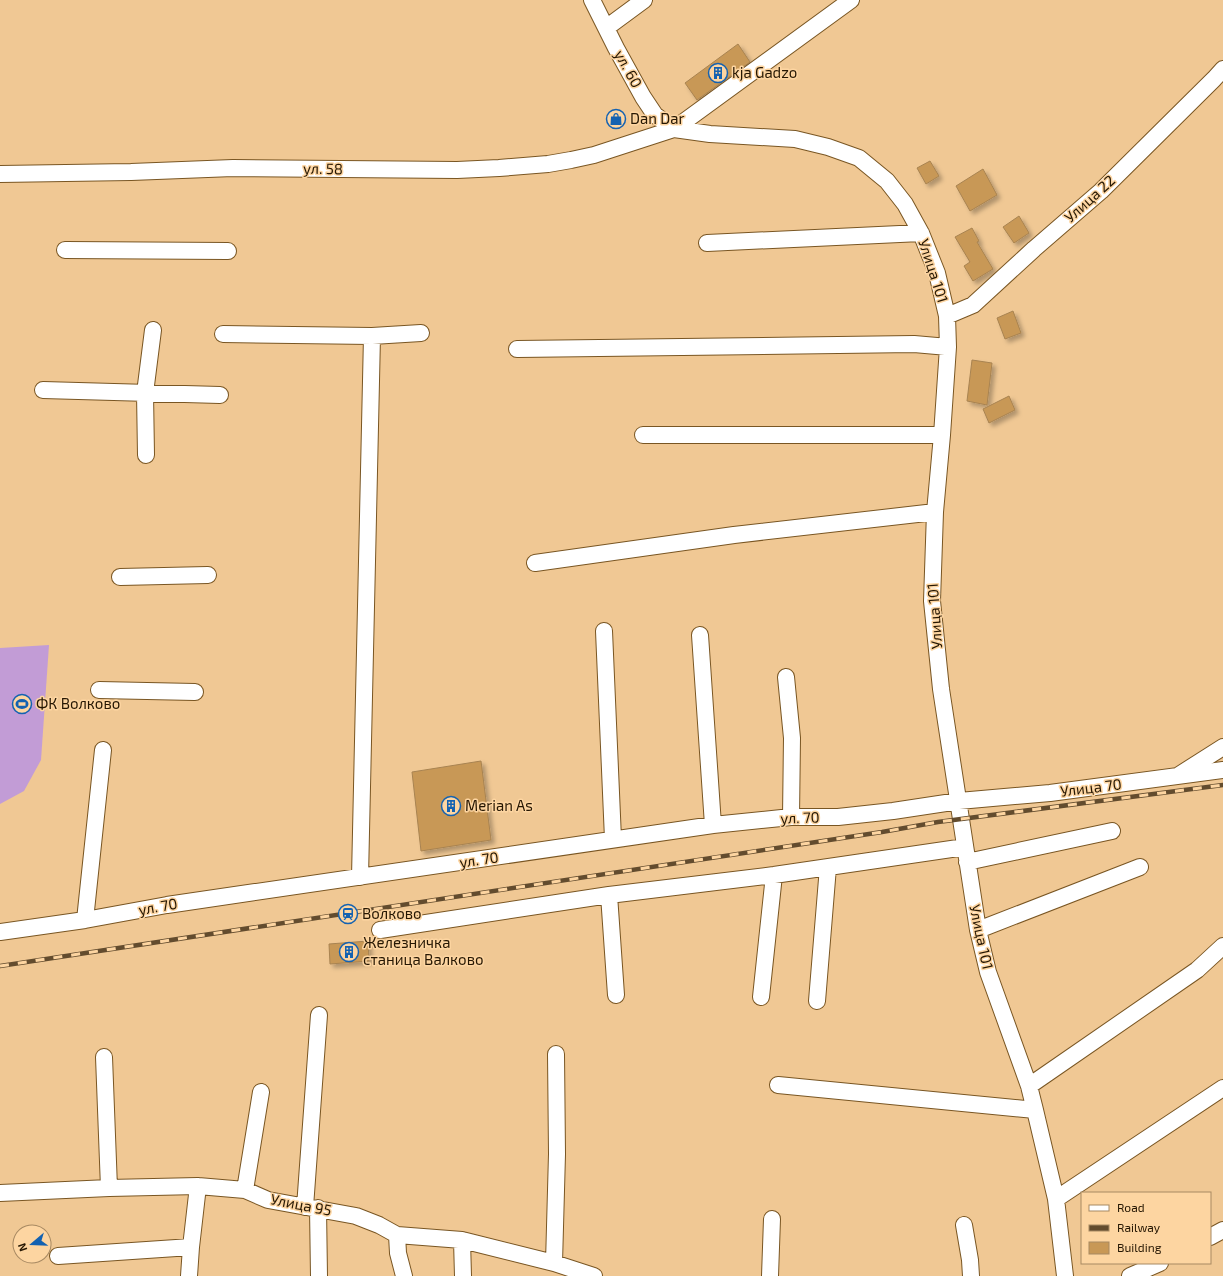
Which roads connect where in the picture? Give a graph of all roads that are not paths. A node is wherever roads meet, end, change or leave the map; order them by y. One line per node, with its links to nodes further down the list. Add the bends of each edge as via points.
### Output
1 (592, 0): 4 (street, ул. 60)
2 (644, 0): 4 (street)
3 (851, 0): 6 (street)
4 (606, 28): 6 (street, ул. 60, via 643,97 655,114)
5 (1223, 69): 12 (street, Улица 22, via 1101,191 973,305)
6 (674, 129): 7 (street, ул. 58, via 594,155 548,164 499,168 233,168); 8 (street, Улица 101, via 710,134 795,139 859,158 887,181 905,204)
7 (0, 174)
8 (921, 233): 9 (street); 12 (street, Улица 101, via 937,273)
9 (707, 243)
10 (65, 250): 11 (street)
11 (228, 252)
12 (947, 316): 17 (street, Улица 101)
13 (153, 330): 20 (street)
14 (421, 333): 16 (street)
15 (223, 334): 16 (street)
16 (372, 336): 47 (street)
17 (948, 347): 18 (street, via 914,344); 23 (street, Улица 101)
18 (517, 349)
19 (43, 390): 20 (street)
20 (145, 393): 21 (street); 24 (street)
21 (220, 395)
22 (643, 435): 23 (street)
23 (942, 435): 25 (street, Улица 101)
24 (146, 455)
25 (935, 512): 26 (street, via 734,534); 38 (street, Улица 101, via 932,601 941,689)
26 (535, 563)
27 (208, 575): 28 (street)
28 (120, 577)
29 (604, 631): 42 (street)
30 (700, 635): 40 (street)
31 (786, 677): 39 (street, via 792,738)
32 (99, 690): 33 (street)
33 (195, 692)
34 (1223, 746): 37 (street)
35 (102, 750): 49 (street)
36 (1223, 770): 37 (street, Улица 70)
37 (1174, 778): 38 (street, Улица 70)
38 (959, 801): 39 (street, ул. 70, via 838,817); 43 (street, Улица 101)
39 (791, 817): 40 (street, ул. 70)
40 (713, 825): 42 (street, ул. 70)
41 (1112, 831): 43 (street)
42 (613, 839): 47 (street, ул. 70)
43 (966, 855): 44 (street); 51 (street, Улица 101)
44 (828, 867): 46 (street); 56 (street)
45 (1140, 867): 51 (street)
46 (774, 875): 48 (street); 55 (street)
47 (360, 877): 49 (street, ул. 70, via 167,905)
48 (609, 894): 50 (street); 54 (street)
49 (85, 920): 52 (street, ул. 70)
50 (380, 930)
51 (978, 930): 61 (street, Улица 101, via 988,972)
52 (0, 932)
53 (1223, 946): 61 (street, via 1196,970)
54 (616, 995)
55 (761, 997)
56 (817, 1001)
57 (320, 1015): 70 (street)
58 (556, 1054): 79 (street)
59 (104, 1057): 66 (street)
60 (778, 1085): 64 (street)
61 (1029, 1086): 64 (street, Улица 101)
62 (1223, 1088): 69 (street)
63 (261, 1092): 67 (street)
64 (1035, 1110): 69 (street, Улица 101)
65 (198, 1186): 66 (street, Улица 95); 67 (street, Улица 95); 77 (street)
66 (109, 1188): 68 (street, Улица 95)
67 (245, 1190): 70 (street, Улица 95, via 268,1200)
68 (0, 1193)
69 (1056, 1199): 88 (street, Улица 101)
70 (312, 1207): 74 (street, Улица 95, via 356,1216); 82 (street)
71 (772, 1220): 86 (street)
72 (964, 1225): 87 (street)
73 (1223, 1230): 75 (street)
74 (397, 1235): 76 (street, Улица 95); 83 (street, via 398,1253)
75 (1211, 1236)
76 (462, 1240): 79 (street, Улица 95); 84 (street)
77 (191, 1247): 78 (street); 81 (street)
78 (58, 1256)
79 (554, 1263): 85 (street, Улица 95)
80 (1158, 1264): 89 (street)
81 (189, 1276)
82 (319, 1276)
83 (404, 1276)
84 (463, 1276)
85 (594, 1276)
86 (770, 1276)
87 (971, 1276)
88 (1065, 1276)
89 (1130, 1276)

